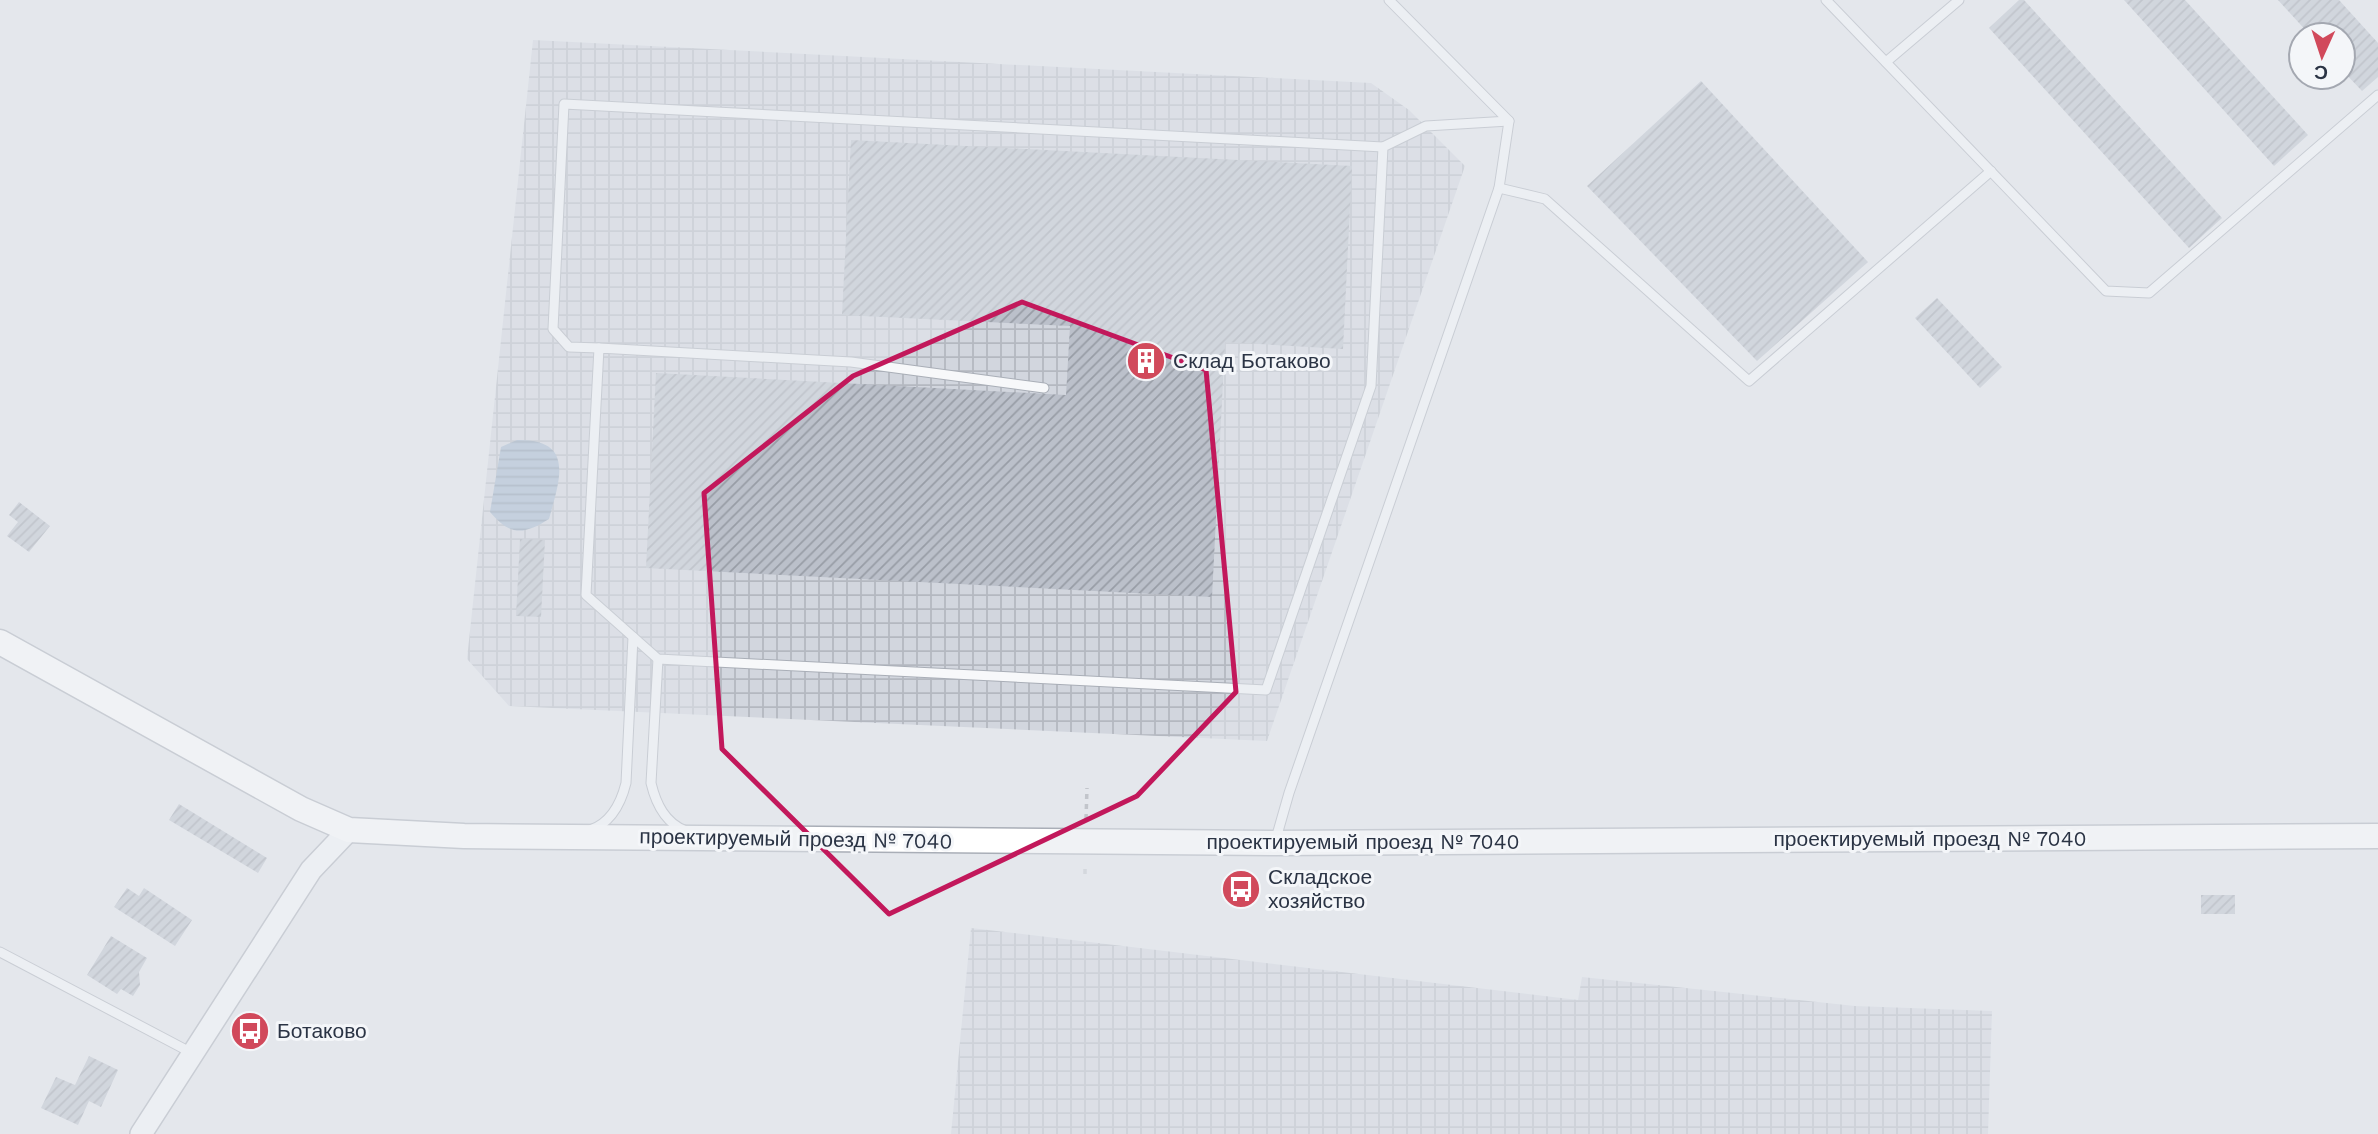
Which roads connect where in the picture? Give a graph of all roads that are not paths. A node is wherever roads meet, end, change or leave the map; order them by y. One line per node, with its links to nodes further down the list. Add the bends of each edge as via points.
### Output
1 (1389, 0): 6 (lane)
2 (1826, 0): 4 (lane)
3 (1959, 0): 4 (lane)
4 (1886, 62): 8 (lane)
5 (2378, 95): 8 (lane, via 2149,293 2105,291)
6 (1509, 121): 7 (lane, via 1426,126); 9 (lane)
7 (1383, 147): 10 (lane, via 564,104 552,329 569,347); 14 (lane, via 1371,386 1266,690)
8 (1991, 172): 9 (lane, via 1749,381 1545,199)
9 (1499, 188): 19 (lane)
10 (599, 348): 11 (lane, via 851,362); 12 (lane, via 586,595)
11 (1044, 388)
12 (634, 637): 14 (lane); 17 (lane, via 622,800 598,827)
13 (0, 642): 15 (main road, via 310,814)
14 (658, 659): 18 (lane, via 651,783 655,799 664,815 681,829)
15 (349, 831): 17 (main road, проектируемый проезд № 7040); 21 (street, via 311,870)
16 (2378, 836): 19 (main road, проектируемый проезд № 7040)
17 (568, 837): 18 (main road, проектируемый проезд № 7040)
18 (706, 838): 19 (main road, проектируемый проезд № 7040)
19 (1275, 843)
20 (0, 952): 21 (lane)
21 (192, 1054): 22 (street)
22 (141, 1134)

